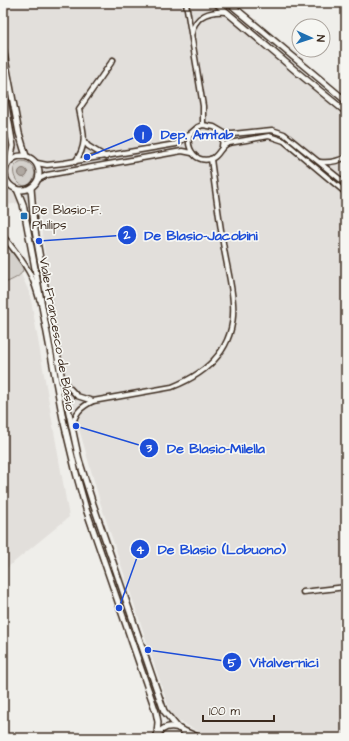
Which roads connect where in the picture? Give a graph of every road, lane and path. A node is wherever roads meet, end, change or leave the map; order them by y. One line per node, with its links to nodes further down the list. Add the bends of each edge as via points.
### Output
1 (186, 3): 5 (street)
2 (216, 3): 4 (street)
3 (229, 3): 9 (street)
4 (227, 12): 5 (street, via 203,16 193,27); 10 (street)
5 (192, 37): 11 (street, via 203,106)
6 (3, 48): 17 (street, via 19,133)
7 (113, 60): 14 (street, via 79,109)
8 (3, 89): 21 (street, via 13,146)
9 (346, 100)
10 (346, 112)
11 (203, 125): 12 (street); 13 (street)
12 (218, 130): 15 (street); 23 (street, via 226,134 264,130 278,132)
13 (190, 134): 16 (street, via 188,144); 18 (street, via 176,144)
14 (84, 141): 18 (street); 22 (street, via 80,155)
15 (222, 148): 20 (street); 29 (street, via 225,144 269,136 284,141)
16 (192, 153): 20 (street, via 201,159); 25 (street, via 182,151 46,175)
17 (26, 156): 21 (street); 24 (street)
18 (106, 157): 22 (street)
19 (346, 157): 23 (street, via 329,163)
20 (211, 159): 33 (street, via 233,303 232,328 224,348 204,371 182,383)
21 (10, 160): 28 (street, via 5,169 6,179 8,184)
22 (74, 162): 24 (street, via 47,165)
23 (320, 162): 26 (street)
24 (37, 163): 25 (street)
25 (39, 179): 27 (street)
26 (346, 184)
27 (31, 188): 28 (street); 32 (street, Viale Francesco de Blasio, via 34,224)
28 (17, 189): 31 (street, Viale Francesco de Blasio, via 23,204)
29 (346, 193)
30 (3, 236): 31 (street, via 32,279)
31 (44, 317): 39 (street, Viale Francesco de Blasio, via 76,473 156,712)
32 (62, 380): 33 (street, via 76,396); 34 (street, Viale Francesco de Blasio)
33 (93, 401): 34 (street, via 77,412)
34 (73, 433): 37 (street, Viale Francesco de Blasio, via 91,498 164,711)
35 (346, 587): 36 (street)
36 (304, 592)
37 (178, 728): 38 (street, Viale Francesco de Blasio); 39 (street, via 167,727)
38 (183, 731): 40 (street); 41 (street)
39 (156, 736)
40 (188, 738)
41 (200, 738)

